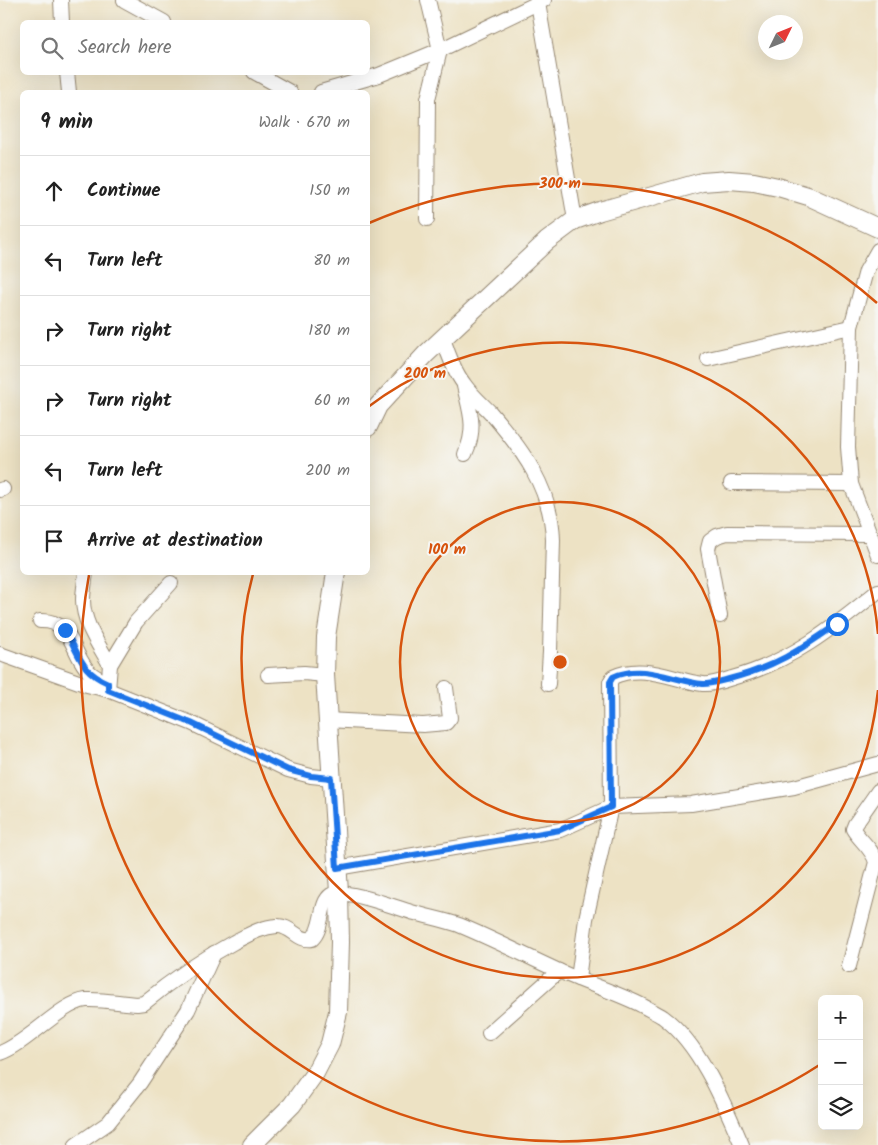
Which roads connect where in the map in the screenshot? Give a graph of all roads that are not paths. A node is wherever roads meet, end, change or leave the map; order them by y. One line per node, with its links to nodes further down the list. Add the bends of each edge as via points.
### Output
1 (61, 0): 5 (street)
2 (124, 0): 6 (street)
3 (428, 0): 7 (street)
4 (541, 1): 7 (street); 14 (street)
5 (62, 20)
6 (160, 20)
7 (440, 50): 12 (street, via 379,75); 13 (street, via 428,99)
8 (67, 75): 10 (street)
9 (259, 75): 11 (street)
10 (69, 90)
11 (286, 90)
12 (328, 90)
13 (427, 219)
14 (575, 220): 15 (main road, via 702,182 729,180 754,182 808,196); 18 (main road, via 547,241)
15 (878, 228)
16 (878, 250): 17 (street, via 866,271)
17 (851, 327): 19 (street); 24 (street, via 848,447)
18 (443, 338): 20 (street); 21 (main road, via 389,393)
19 (708, 359)
20 (463, 383): 22 (street, via 473,423); 37 (street, via 524,454 548,504 553,522)
21 (370, 423)
22 (465, 454)
23 (730, 483): 24 (street)
24 (851, 484): 25 (street)
25 (869, 534): 26 (street); 31 (street, via 727,533 718,536 710,541 708,549)
26 (878, 555)
27 (86, 575): 34 (street, via 84,613)
28 (336, 575): 36 (main road, via 326,637)
29 (170, 583): 34 (street, via 136,622)
30 (878, 591): 44 (street, via 803,648 745,675 704,684 644,671 613,677 610,682)
31 (720, 616)
32 (40, 621): 38 (street, via 50,621 62,627 85,668)
33 (0, 654): 38 (street, via 87,685)
34 (110, 665): 38 (street)
35 (268, 675): 36 (street)
36 (325, 675): 40 (main road)
37 (548, 684)
38 (108, 686): 42 (street, via 288,770)
39 (446, 688): 40 (street, via 450,718 446,723 423,725)
40 (327, 720): 42 (main road)
41 (878, 764): 44 (street, via 794,787 701,802)
42 (331, 778): 45 (main road)
43 (878, 791): 48 (street, via 853,829 876,862)
44 (611, 807): 45 (street, via 560,830); 52 (street, via 586,919)
45 (337, 868): 46 (main road)
46 (339, 892): 49 (street, via 325,902 320,927 312,939 303,939 279,925 259,929); 51 (street, via 458,924); 56 (main road, via 340,991 330,1044 315,1073 292,1105)
47 (878, 893): 48 (street)
48 (864, 910): 50 (street)
49 (214, 953): 54 (street, via 194,964 144,1003 86,1000 73,1004); 55 (street, via 188,1010 140,1083 108,1123)
50 (849, 966)
51 (559, 971): 52 (street); 53 (street)
52 (578, 979): 57 (street, via 663,1016 686,1038)
53 (489, 1033)
54 (0, 1053)
55 (76, 1145)
56 (252, 1145)
57 (742, 1145)

